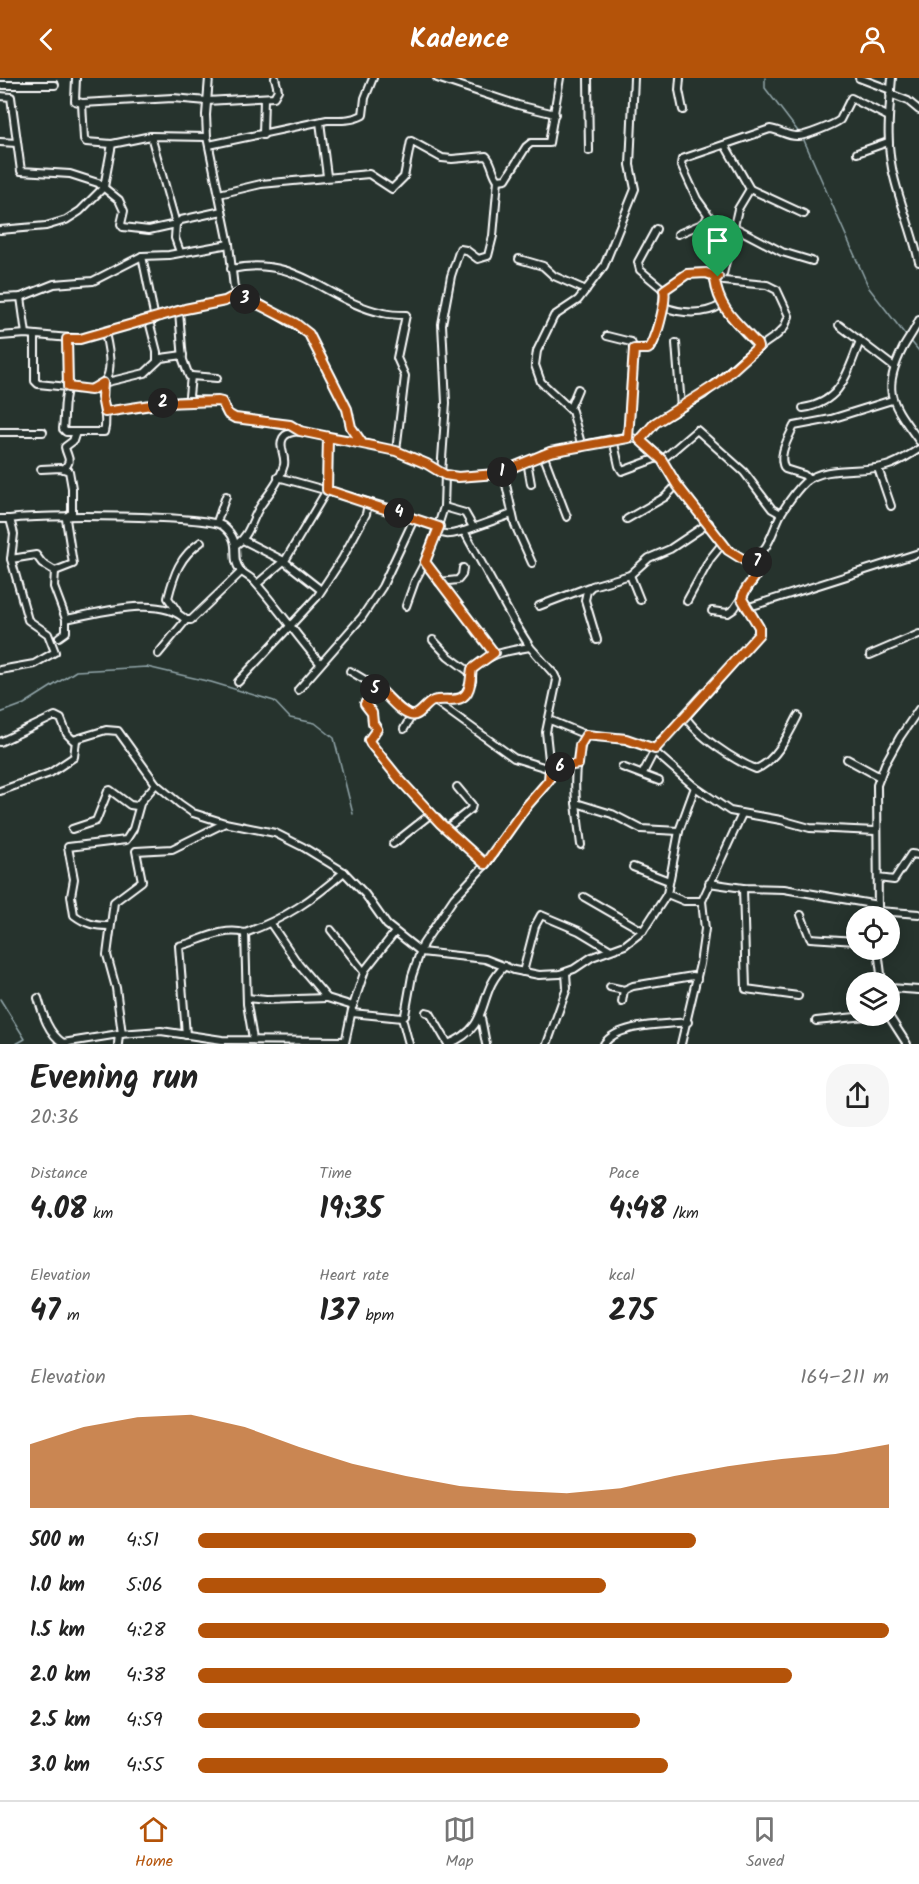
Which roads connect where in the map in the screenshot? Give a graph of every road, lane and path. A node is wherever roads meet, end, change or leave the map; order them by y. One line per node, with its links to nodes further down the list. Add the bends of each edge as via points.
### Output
1 (76, 78): 18 (street, via 75,101)
2 (209, 78): 17 (street)
3 (275, 78): 16 (street, via 276,97)
4 (373, 78): 23 (street, via 363,115)
5 (437, 78): 21 (street)
6 (560, 78): 21 (street)
7 (588, 78): 33 (street)
8 (634, 78): 56 (street, via 630,165 636,189 604,266)
9 (680, 78): 19 (street)
10 (859, 78): 14 (street)
11 (891, 78): 14 (street)
12 (55, 85): 13 (street)
13 (0, 86)
14 (890, 92): 20 (street); 22 (street)
15 (0, 96): 29 (street, via 11,97)
16 (264, 98): 17 (street); 24 (street)
17 (207, 101): 18 (street, via 173,98); 26 (street)
18 (82, 103): 30 (street, via 84,139)
19 (683, 110)
20 (919, 110)
21 (555, 114): 36 (street, via 549,143 531,143 506,179)
22 (887, 116): 28 (street); 32 (street, via 851,98 840,120 802,136 770,129)
23 (320, 122): 24 (street); 35 (street)
24 (263, 135): 31 (street)
25 (151, 136): 26 (street); 30 (street); 43 (street)
26 (207, 137): 31 (street)
27 (0, 142): 29 (street)
28 (888, 142): 34 (street); 53 (street, via 894,180)
29 (17, 143): 37 (street, via 21,171 70,174)
30 (112, 144): 37 (street)
31 (209, 145): 39 (street)
32 (725, 145): 38 (street); 42 (street, via 682,159)
33 (589, 151)
34 (857, 153)
35 (327, 176): 36 (street, via 369,174 389,189 395,188 407,169 411,141 442,158 486,156); 39 (street)
36 (498, 180): 112 (street, via 488,256 478,259 460,249 443,317)
37 (104, 187): 43 (street, via 122,204 123,227 145,231); 46 (street, via 66,220)
38 (750, 189): 41 (street); 44 (street, via 738,209)
39 (219, 194): 40 (street)
40 (222, 211): 43 (street); 48 (street)
41 (804, 214)
42 (708, 216): 44 (street); 47 (street, via 704,223)
43 (176, 224): 49 (street)
44 (734, 228): 52 (street, via 782,252); 55 (street, via 723,274)
45 (656, 229): 57 (street, via 638,262)
46 (0, 230)
47 (678, 234)
48 (229, 244): 49 (street); 54 (street)
49 (180, 252): 50 (street)
50 (142, 256): 59 (street, via 93,280 54,284); 64 (street)
51 (519, 259): 56 (street, via 543,266 554,276)
52 (812, 261)
53 (919, 262)
54 (231, 269): 58 (street); 104 (street, via 262,266 288,270 355,303 382,313 406,315 398,358 405,376)
55 (718, 277): 57 (street, via 687,274); 61 (street, via 715,280); 76 (street, via 767,285 777,290 785,303 789,316 784,328)
56 (586, 290): 89 (street, via 554,316 537,351 535,365 541,382)
57 (664, 290): 62 (street)
58 (238, 294): 63 (street); 101 (street, via 309,334)
59 (21, 297): 60 (street); 69 (street)
60 (0, 298)
61 (722, 305): 62 (street, via 695,312); 76 (street)
62 (664, 307): 77 (street, via 652,347)
63 (179, 312): 64 (street); 78 (street)
64 (152, 320): 68 (street); 79 (street)
65 (919, 320): 67 (street)
66 (839, 325): 74 (street)
67 (915, 332): 80 (street)
68 (105, 333): 73 (street); 83 (street, via 111,358)
69 (26, 334): 70 (street); 71 (street)
70 (35, 335): 73 (street); 84 (street, via 35,381)
71 (0, 336)
72 (607, 336): 77 (street, via 631,342)
73 (67, 339): 84 (street)
74 (860, 340): 80 (street); 90 (street, via 841,388 819,406)
75 (676, 343): 88 (street)
76 (758, 347): 88 (street, via 717,384)
77 (634, 349): 97 (street)
78 (183, 355): 79 (street); 81 (street)
79 (157, 361): 83 (street, via 145,373)
80 (894, 367): 86 (street, via 890,379)
81 (191, 376): 82 (street); 87 (street)
82 (217, 378)
83 (103, 383): 84 (street, via 91,390); 91 (street)
84 (68, 387): 95 (street, via 64,431)
85 (578, 389): 89 (street)
86 (892, 399): 100 (street); 114 (street, via 843,416 794,426 782,463 785,469)
87 (192, 400): 91 (street); 92 (street, via 222,402 231,416 290,425)
88 (681, 407): 99 (street, via 655,423)
89 (570, 408): 102 (street)
90 (803, 408)
91 (105, 412): 95 (street, via 104,432)
92 (300, 431): 96 (street); 113 (street, via 284,436 284,466)
93 (0, 432): 94 (street)
94 (43, 432)
95 (76, 432): 110 (street, via 65,447 70,457)
96 (328, 437): 101 (street); 117 (street)
97 (628, 438): 98 (street); 99 (street)
98 (613, 439): 102 (street); 106 (street, via 622,471)
99 (640, 440): 106 (street)
100 (919, 441)
101 (362, 443): 104 (street)
102 (582, 447): 105 (street)
103 (919, 448): 108 (street, via 889,466)
104 (396, 451): 112 (street)
105 (543, 454): 107 (street); 126 (street)
106 (661, 459): 116 (street); 124 (street, via 697,430 744,472 772,510)
107 (527, 461): 111 (street); 115 (street)
108 (878, 468): 114 (street, via 832,472); 120 (street)
109 (41, 469): 110 (street)
110 (64, 469): 125 (street, via 69,471 72,488)
111 (503, 471): 112 (street, via 482,477); 123 (street)
112 (443, 474): 121 (street)
113 (279, 477): 117 (street); 136 (street)
114 (808, 479): 124 (street)
115 (531, 484)
116 (677, 485): 129 (street, via 665,497); 131 (street)
117 (327, 490): 119 (street); 141 (street)
118 (226, 496): 130 (street)
119 (368, 504): 128 (street); 151 (street, via 342,559)
120 (891, 506)
121 (444, 507): 132 (street, via 465,513); 133 (street)
122 (0, 512): 127 (street)
123 (512, 514): 132 (street); 143 (street)
124 (781, 514): 139 (street, via 769,542)
125 (70, 516): 127 (street); 130 (street); 145 (street, via 66,519 73,564)
126 (567, 517)
127 (5, 519): 140 (street, via 14,534)
128 (414, 519): 133 (street); 171 (street, via 382,587 355,626)
129 (627, 519)
130 (217, 522): 136 (street)
131 (709, 523): 137 (street); 147 (street, via 649,558)
132 (473, 527): 134 (street)
133 (438, 528): 134 (street, via 440,533 448,534); 142 (street)
134 (464, 531): 167 (street)
135 (201, 542): 158 (street, via 186,552 173,577 168,598)
136 (240, 542): 141 (street); 146 (street, via 236,557)
137 (723, 543): 139 (street, via 738,558 748,560); 154 (street)
138 (919, 553): 157 (street)
139 (756, 556): 152 (street, via 758,571)
140 (11, 559): 145 (street, via 36,555); 172 (street, via 28,620 48,634 55,652 34,664)
141 (284, 561): 149 (street); 151 (street)
142 (425, 562): 148 (street); 155 (street)
143 (532, 563)
144 (463, 568): 148 (street, via 458,580)
145 (55, 571): 160 (street, via 54,587)
146 (241, 572): 149 (street); 161 (street)
147 (630, 575): 150 (street); 153 (street)
148 (439, 582): 168 (street)
149 (257, 584): 162 (street)
150 (592, 586): 156 (street); 166 (street, via 586,591 585,600)
151 (321, 590): 162 (street)
152 (742, 598): 157 (street); 159 (street, via 729,612)
153 (639, 600)
154 (687, 602)
155 (406, 606)
156 (539, 606)
157 (746, 608): 181 (street, via 759,627 759,634)
158 (177, 611): 160 (street, via 128,607); 161 (street)
159 (712, 611)
160 (66, 619): 164 (street, via 66,632)
161 (186, 620): 169 (street)
162 (289, 626): 171 (street); 175 (street)
163 (919, 634): 170 (street)
164 (59, 637)
165 (433, 640): 174 (street)
166 (597, 640)
167 (530, 647): 168 (street); 183 (street, via 556,680)
168 (494, 653): 174 (street)
169 (158, 654)
170 (870, 655)
171 (320, 663): 177 (street)
172 (0, 670)
173 (350, 670): 176 (street)
174 (471, 673): 178 (street, via 472,681 463,698)
175 (238, 682)
176 (377, 687): 180 (street); 202 (street, via 365,704 377,729 369,740)
177 (298, 690)
178 (435, 700): 180 (street); 192 (street, via 513,758)
179 (919, 709): 194 (street, via 900,736)
180 (412, 716): 184 (street)
181 (685, 716): 182 (street, via 706,738 756,769 781,745); 188 (street)
182 (798, 716)
183 (550, 720): 185 (street); 192 (street, via 546,744)
184 (404, 729)
185 (586, 735): 188 (street, via 626,739); 190 (street, via 580,745)
186 (76, 740): 187 (street, via 70,739 61,719 55,716); 196 (street, via 106,730 118,731); 199 (street, via 74,757 58,769)
187 (0, 742)
188 (655, 749): 193 (street); 198 (street)
189 (847, 759): 194 (street)
190 (578, 764): 192 (street); 200 (street)
191 (622, 767): 193 (street)
192 (550, 769): 212 (street, via 549,780)
193 (643, 773): 195 (street)
194 (880, 777): 208 (street)
195 (659, 781)
196 (156, 784): 201 (street); 204 (street, via 193,813)
197 (457, 787): 205 (street, via 472,805)
198 (695, 787): 203 (street, via 724,808); 207 (street)
199 (0, 791)
200 (576, 803): 207 (street, via 612,814 641,829); 210 (street)
201 (140, 804): 206 (street, via 130,805 110,790 96,821); 228 (street, via 126,840 69,847 74,915 95,926)
202 (431, 814): 205 (street); 209 (street)
203 (742, 814): 208 (street, via 810,828); 217 (street)
204 (225, 823): 214 (street, via 275,833); 228 (street, via 172,849 136,851 142,881 114,902)
205 (447, 828): 212 (street)
206 (72, 829)
207 (678, 831): 216 (street)
208 (876, 831): 215 (street)
209 (393, 844)
210 (581, 845)
211 (919, 855): 215 (street, via 911,854 894,880)
212 (485, 864): 235 (street, via 448,907)
213 (633, 867): 216 (street)
214 (344, 872): 227 (street, via 296,911); 231 (street)
215 (878, 878): 223 (street)
216 (669, 881): 219 (street)
217 (709, 883): 218 (street); 221 (street)
218 (743, 888): 222 (street, via 784,889); 245 (street, via 746,990)
219 (667, 894): 221 (street, via 684,901); 230 (street)
220 (584, 897): 230 (street)
221 (702, 901): 240 (street, via 705,929)
222 (857, 906)
223 (878, 906)
224 (900, 913): 225 (street)
225 (919, 914)
226 (801, 915): 233 (street, via 810,938)
227 (271, 924): 232 (street); 247 (street)
228 (110, 926): 258 (street, via 106,955 116,988)
229 (331, 930): 237 (street)
230 (643, 931): 234 (street, via 624,945)
231 (395, 932): 235 (street); 237 (street)
232 (245, 933): 246 (street); 259 (street, via 200,937 179,945)
233 (846, 940)
234 (609, 949): 238 (street, via 541,915); 239 (street)
235 (421, 952): 236 (street, via 478,957); 252 (street)
236 (505, 966): 238 (street); 253 (street, via 491,984)
237 (364, 972): 250 (street)
238 (523, 972): 239 (street)
239 (566, 973): 268 (street, via 567,988)
240 (697, 979): 243 (street, via 693,976); 256 (street)
241 (610, 987): 243 (street)
242 (900, 989): 244 (street)
243 (624, 990): 249 (street)
244 (919, 990)
245 (798, 996)
246 (247, 998): 247 (street); 260 (street)
247 (327, 998): 250 (street)
248 (38, 999): 258 (street, via 45,1022 63,1043)
249 (622, 1002)
250 (352, 1010): 252 (street); 262 (street)
251 (426, 1012): 266 (street)
252 (402, 1018): 265 (street)
253 (481, 1018): 263 (street); 267 (street)
254 (846, 1018): 255 (street)
255 (816, 1021)
256 (688, 1022): 269 (street, via 630,1029 611,1035); 270 (street)
257 (896, 1026): 271 (street)
258 (121, 1034): 259 (street, via 161,1031); 264 (street)
259 (186, 1035): 261 (street)
260 (253, 1039): 261 (street); 262 (street)
261 (221, 1042)
262 (345, 1042)
263 (460, 1042): 266 (street)
264 (118, 1044)
265 (409, 1044)
266 (448, 1044)
267 (486, 1044)
268 (546, 1044)
269 (604, 1044)
270 (681, 1044)
271 (907, 1044)

